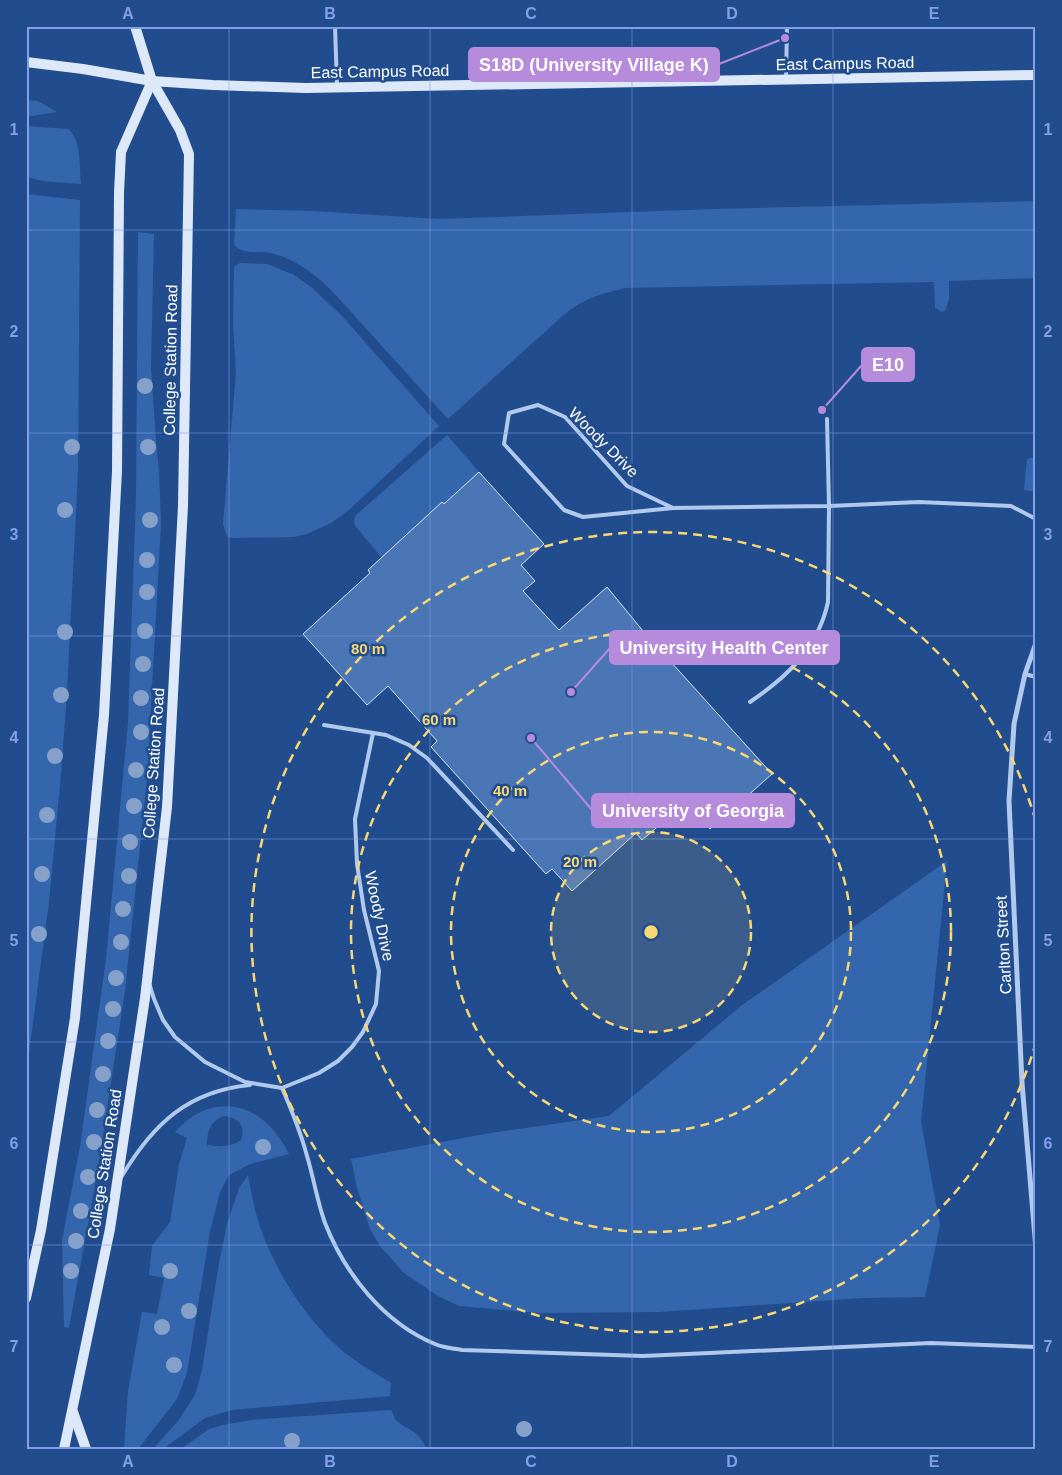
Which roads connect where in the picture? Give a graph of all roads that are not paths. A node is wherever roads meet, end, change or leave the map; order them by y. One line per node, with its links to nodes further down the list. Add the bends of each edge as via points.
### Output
1 (135, 26): 7 (main road, College Station Road)
2 (335, 26): 8 (lane)
3 (787, 26): 6 (lane)
4 (26, 62): 7 (main road, East Campus Road)
5 (1036, 75): 6 (main road, East Campus Road)
6 (786, 79): 8 (main road, East Campus Road)
7 (152, 81): 8 (main road, East Campus Road); 20 (main road, College Station Road, via 180,130 189,154 181,552 167,807); 25 (main road, via 120,152 117,472 104,715 75,1018)
8 (338, 87)
9 (826, 419): 10 (lane)
10 (828, 506): 11 (lane, Woody Drive); 12 (lane, Woody Drive, via 919,502 1011,506); 16 (lane, via 826,615 800,660)
11 (673, 508): 11 (lane, Woody Drive, via 627,486 565,417 538,405 508,413 504,444 564,510 583,517)
12 (1036, 519)
13 (1036, 643): 14 (street, Carlton Street)
14 (1024, 674): 15 (lane); 24 (street, Carlton Street, via 1014,724 1009,801 1022,1083)
15 (1036, 677)
16 (750, 702)
17 (324, 725): 18 (lane)
18 (373, 733): 19 (lane, via 393,737 418,751); 22 (lane, Woody Drive, via 355,819 357,864 379,971 376,1004 363,1032 338,1060 314,1075)
19 (513, 850)
20 (147, 976): 21 (lane, via 163,1020 175,1037 205,1062); 23 (main road, College Station Road)
21 (252, 1084): 22 (lane); 23 (lane, via 206,1094 170,1115 134,1155)
22 (282, 1088): 26 (lane, via 308,1158 325,1223 349,1270 387,1314 411,1332 437,1345 462,1350 643,1356 931,1343)
23 (117, 1184): 27 (main road, College Station Road)
24 (1036, 1249)
25 (26, 1298)
26 (1036, 1347)
27 (73, 1411): 28 (main road, College Station Road); 29 (main road)
28 (64, 1449)
29 (86, 1449)

